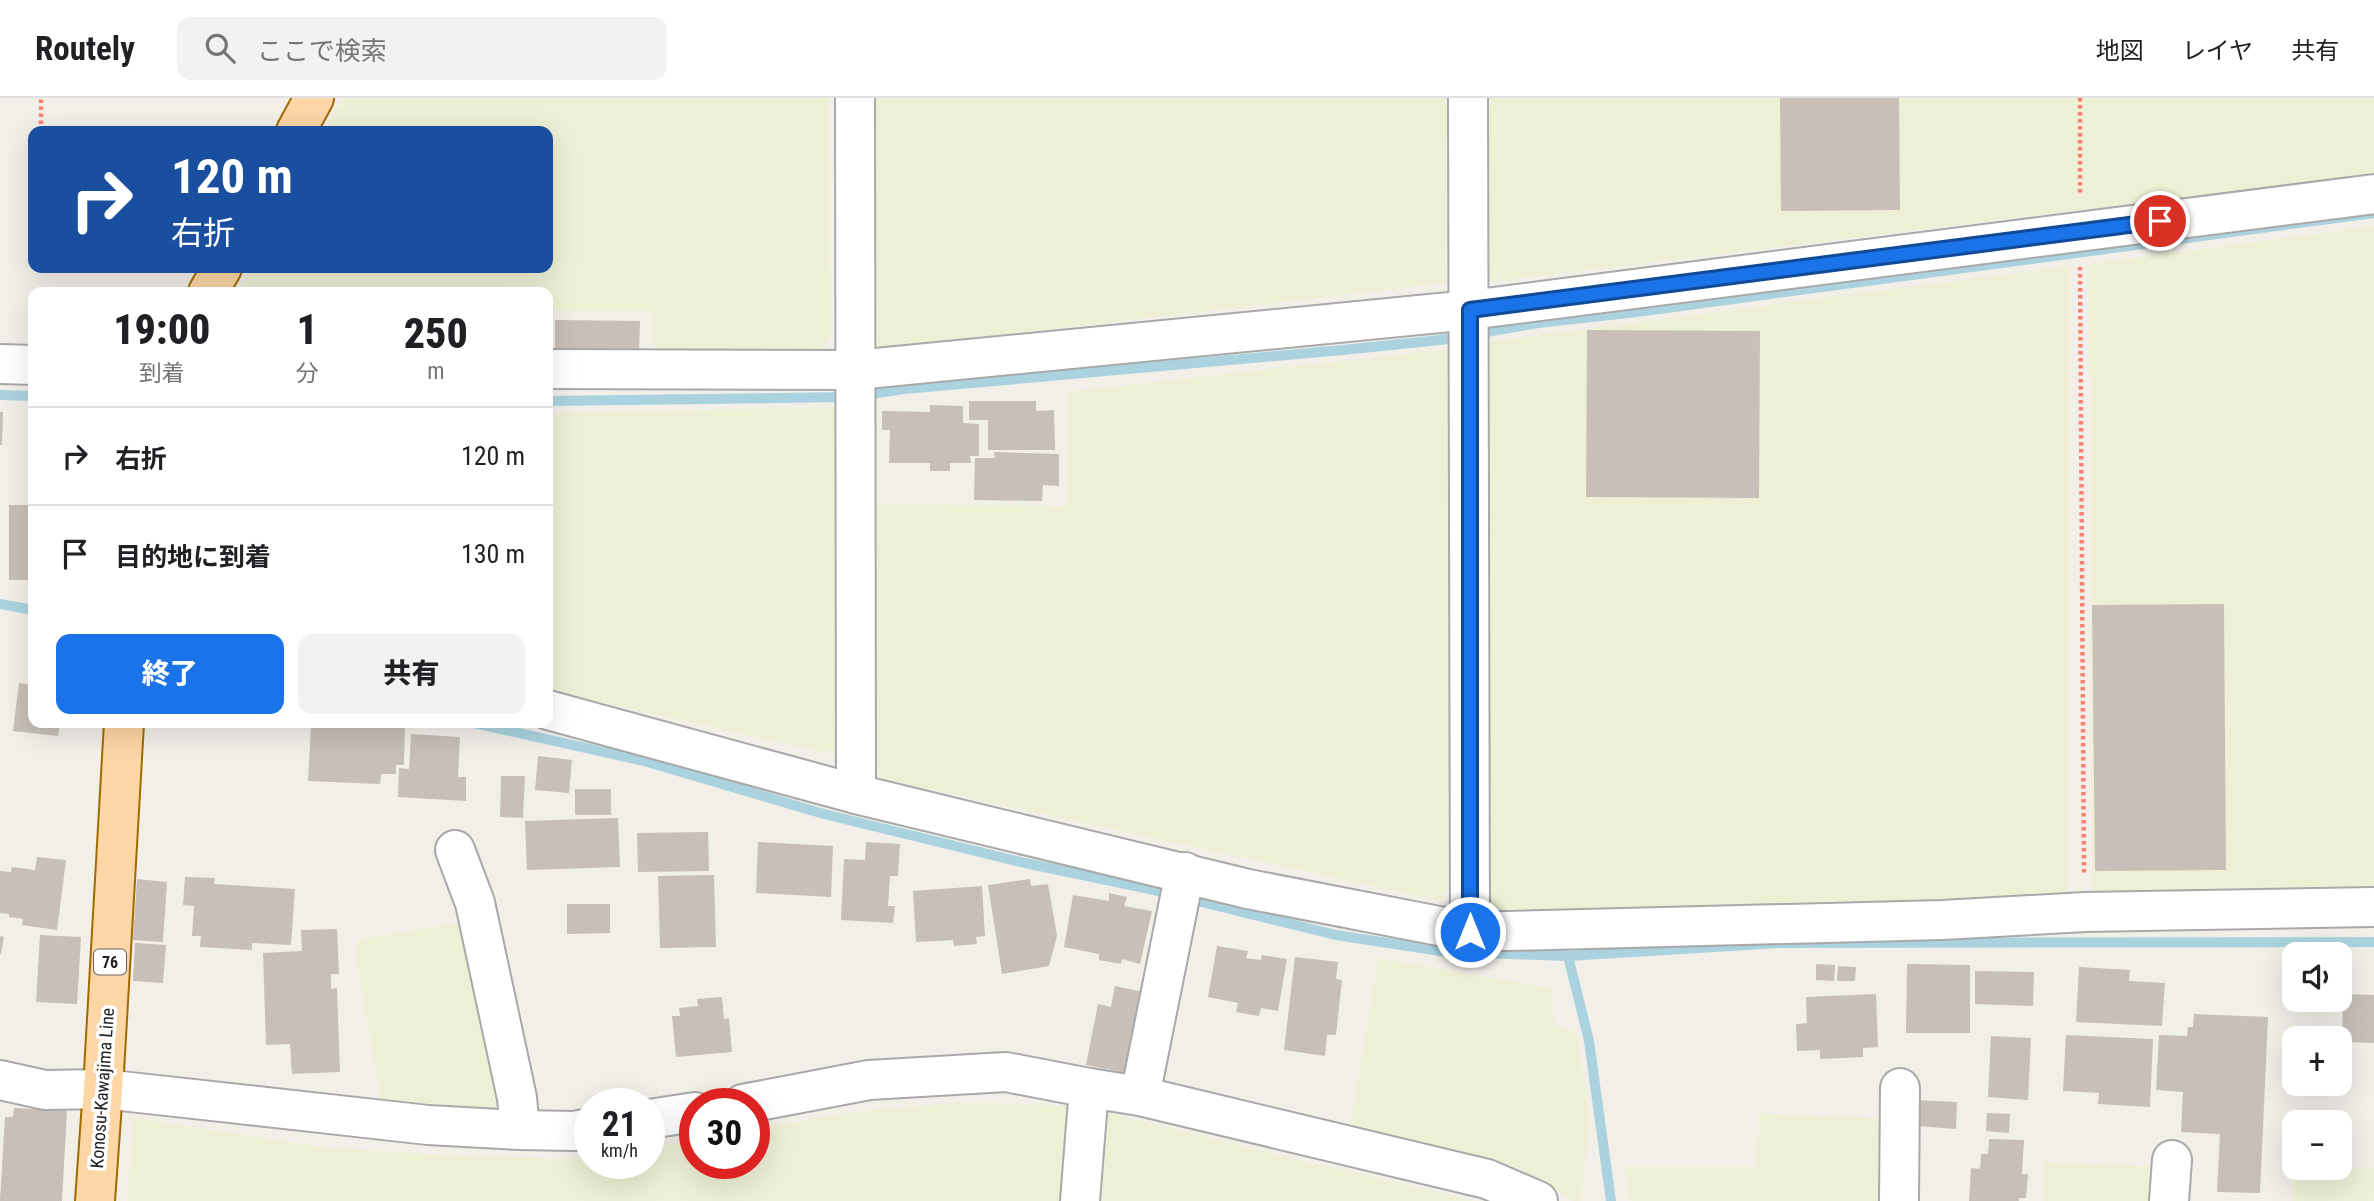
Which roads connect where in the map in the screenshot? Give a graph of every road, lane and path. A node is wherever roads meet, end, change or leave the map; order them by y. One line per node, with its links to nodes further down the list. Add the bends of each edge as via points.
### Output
1 (41, 98): 6 (path)
2 (314, 98): 7 (main road)
3 (855, 98): 14 (street)
4 (1468, 98): 10 (street)
5 (2080, 98): 9 (path)
6 (41, 126)
7 (299, 126)
8 (2374, 194): 9 (street)
9 (2080, 232): 10 (street); 21 (path)
10 (1470, 310): 14 (street); 22 (street)
11 (0, 364): 12 (street)
12 (28, 365)
13 (553, 369): 14 (street)
14 (856, 370): 17 (street)
15 (553, 711): 17 (street)
16 (124, 728): 26 (main road, Konosu-Kawajima Line / 76)
17 (856, 794): 19 (street)
18 (455, 850): 29 (street, via 475,903)
19 (1185, 872): 22 (street, via 1248,890); 27 (street)
20 (2374, 907): 21 (street)
21 (2085, 912): 22 (street)
22 (1470, 932)
23 (0, 1080): 26 (street, via 45,1090)
24 (1089, 1088): 27 (street); 28 (street, via 1006,1072 869,1080); 33 (street)
25 (1900, 1088): 35 (street)
26 (103, 1089): 29 (street, via 428,1125); 32 (main road, Konosu-Kawajima Line / 76)
27 (1140, 1096): 34 (street, via 1487,1179)
28 (770, 1099)
29 (520, 1130): 30 (street)
30 (574, 1131)
31 (2172, 1160): 36 (street)
32 (95, 1201)
33 (1080, 1201)
34 (1538, 1201)
35 (1899, 1201)
36 (2169, 1201)

